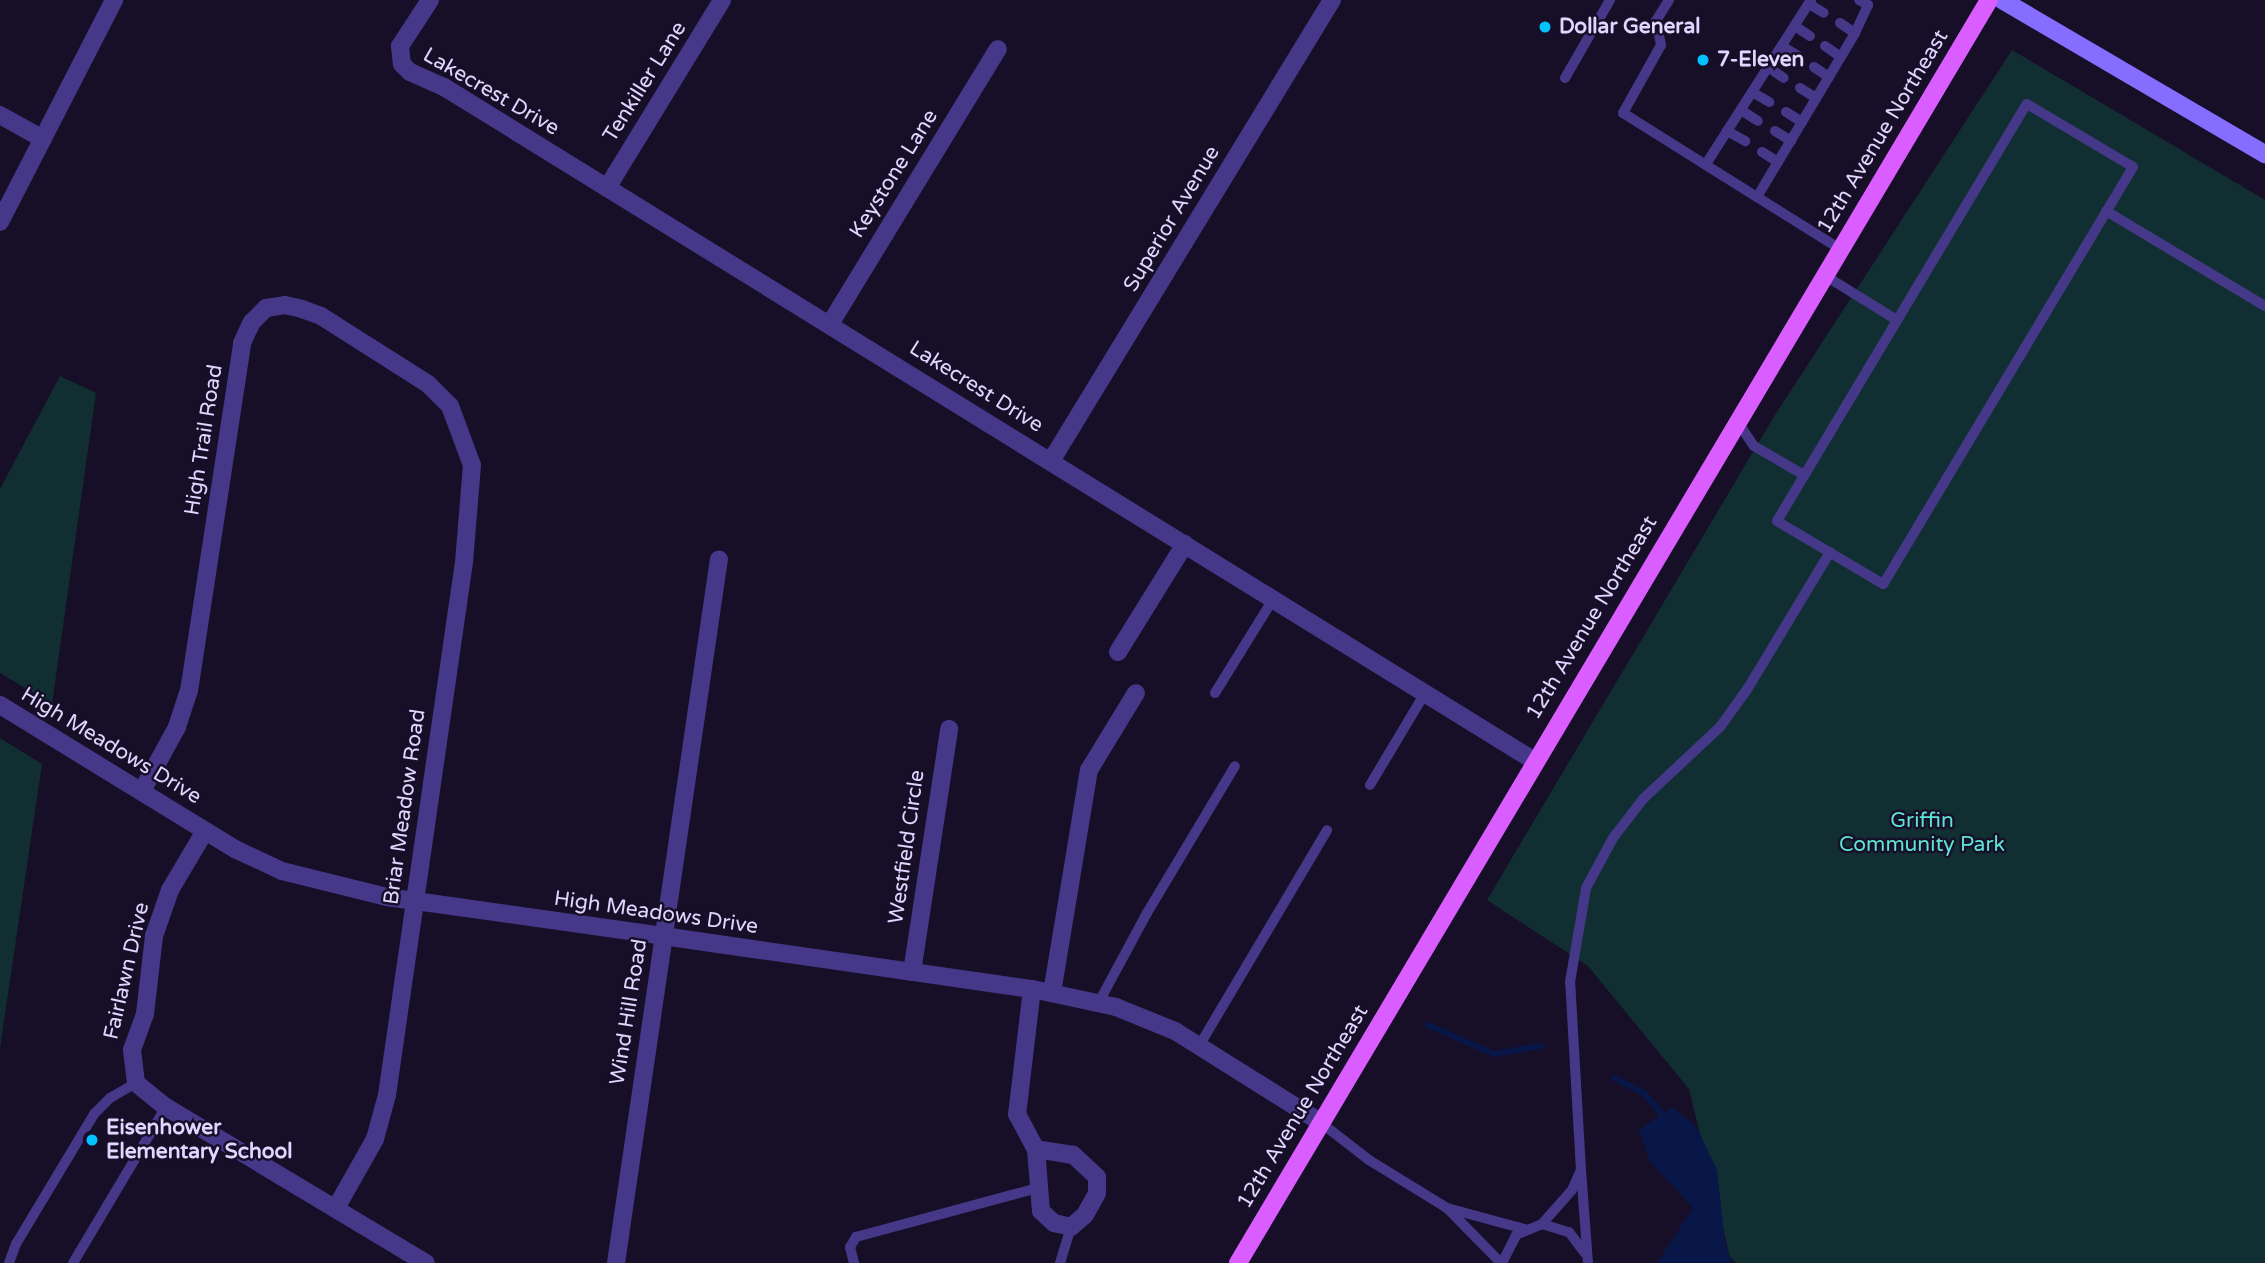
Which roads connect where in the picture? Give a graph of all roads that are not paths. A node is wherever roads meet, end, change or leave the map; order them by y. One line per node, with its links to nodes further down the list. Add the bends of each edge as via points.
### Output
1 (114, 0): 37 (street)
2 (430, 0): 44 (street, Lakecrest Drive, via 398,53 410,72 444,87)
3 (722, 0): 44 (street, Tenkiller Lane)
4 (1332, 0): 55 (street, Superior Avenue)
5 (1610, 0): 25 (lane)
6 (1669, 0): 43 (lane, via 1656,21 1661,45 1623,113)
7 (1859, 0): 14 (lane, via 1868,5)
8 (1989, 0): 48 (main road, 12th Avenue Northeast)
9 (2001, 0): 41 (main road)
10 (1810, 2): 11 (lane); 13 (lane)
11 (1824, 13)
12 (1840, 23): 14 (lane)
13 (1795, 26): 15 (lane); 16 (lane)
14 (1855, 33): 20 (lane)
15 (1810, 36)
16 (1782, 46): 19 (lane); 21 (lane)
17 (1825, 46): 20 (lane)
18 (998, 49): 52 (street, Keystone Lane)
19 (1798, 56)
20 (1841, 57): 23 (lane)
21 (1768, 67): 24 (lane); 27 (lane)
22 (1814, 67): 23 (lane)
23 (1829, 77): 28 (lane)
24 (1784, 78)
25 (1564, 79)
26 (1800, 88): 28 (lane)
27 (1752, 92): 29 (lane); 30 (lane)
28 (1816, 98): 34 (lane)
29 (1769, 102)
30 (1741, 110): 33 (lane); 35 (lane)
31 (1786, 112): 34 (lane)
32 (0, 115): 37 (street)
33 (1758, 121)
34 (1802, 122): 39 (lane)
35 (1727, 131): 38 (lane); 43 (lane)
36 (1775, 131): 39 (lane)
37 (43, 139): 47 (street)
38 (1745, 141)
39 (1791, 141): 42 (lane)
40 (1762, 152): 42 (lane)
41 (2265, 154)
42 (1778, 162): 45 (lane)
43 (1706, 164): 45 (lane)
44 (607, 188): 52 (street, Lakecrest Drive)
45 (1757, 197): 48 (lane)
46 (2106, 211): 50 (lane); 51 (lane, via 2133,167 2027,104); 58 (lane, via 1883,584)
47 (0, 222)
48 (1840, 249): 49 (main road, 12th Avenue Northeast)
49 (1824, 275): 51 (lane); 54 (main road, 12th Avenue Northeast)
50 (2265, 306)
51 (1897, 320): 56 (lane)
52 (830, 324): 55 (street, Lakecrest Drive)
53 (450, 406): 70 (street, High Trail Road, via 419,377 320,316 285,305 266,308 257,315 242,343 229,413 189,691 177,727); 73 (street, Briar Meadow Road, via 469,447 473,488)
54 (1737, 421): 56 (lane, via 1754,446); 67 (main road, 12th Avenue Northeast)
55 (1051, 461): 57 (street, Lakecrest Drive)
56 (1804, 475): 58 (lane, via 1777,521)
57 (1185, 544): 60 (street, Lakecrest Drive); 61 (street)
58 (1830, 552): 84 (lane, via 1720,727 1643,799 1613,838 1586,888 1570,982)
59 (719, 559): 74 (street, Wind Hill Road)
60 (1272, 601): 63 (lane); 64 (street, Lakecrest Drive)
61 (1118, 652)
62 (1136, 693): 77 (street, via 1089,769)
63 (1215, 693)
64 (1425, 693): 67 (street, Lakecrest Drive); 69 (lane)
65 (0, 705): 70 (street, High Meadows Drive)
66 (949, 729): 75 (street, Westfield Circle)
67 (1533, 760): 82 (main road, 12th Avenue Northeast)
68 (1235, 766): 78 (lane)
69 (1370, 785)
70 (142, 791): 72 (street, High Meadows Drive)
71 (1327, 830): 79 (lane)
72 (205, 831): 73 (street, High Meadows Drive, via 282,872); 80 (street, Fairlawn Drive, via 170,890 154,936 145,1014 132,1050)
73 (414, 901): 74 (street, High Meadows Drive); 86 (street, Briar Meadow Road, via 382,1120)
74 (663, 936): 75 (street, High Meadows Drive); 94 (street, Wind Hill Road)
75 (912, 972): 76 (street, High Meadows Drive)
76 (1032, 989): 77 (street, High Meadows Drive); 83 (street, via 1016,1102 1022,1128)
77 (1052, 993): 78 (street, High Meadows Drive)
78 (1099, 1002): 79 (street, High Meadows Drive, via 1149,1019)
79 (1199, 1046): 82 (street, High Meadows Drive)
80 (136, 1083): 81 (street); 91 (lane, via 94,1114)
81 (166, 1107): 86 (street); 92 (lane)
82 (1320, 1122): 87 (lane, via 1369,1160); 97 (main road, 12th Avenue Northeast)
83 (1036, 1149): 85 (street); 89 (street, via 1073,1155 1097,1177 1097,1193 1085,1215)
84 (1581, 1170): 88 (lane, via 1572,1190); 99 (lane)
85 (1038, 1188): 89 (street, via 1041,1211); 95 (lane, via 856,1237 850,1247)
86 (336, 1208): 93 (street)
87 (1447, 1208): 90 (lane); 98 (lane)
88 (1542, 1224): 90 (lane); 99 (lane, via 1569,1232 1579,1241)
89 (1071, 1227): 96 (lane)
90 (1525, 1229): 98 (lane, via 1507,1246)
91 (9, 1263)
92 (73, 1263)
93 (426, 1263)
94 (616, 1263)
95 (854, 1263)
96 (1060, 1263)
97 (1238, 1263)
98 (1501, 1263)
99 (1587, 1263)

